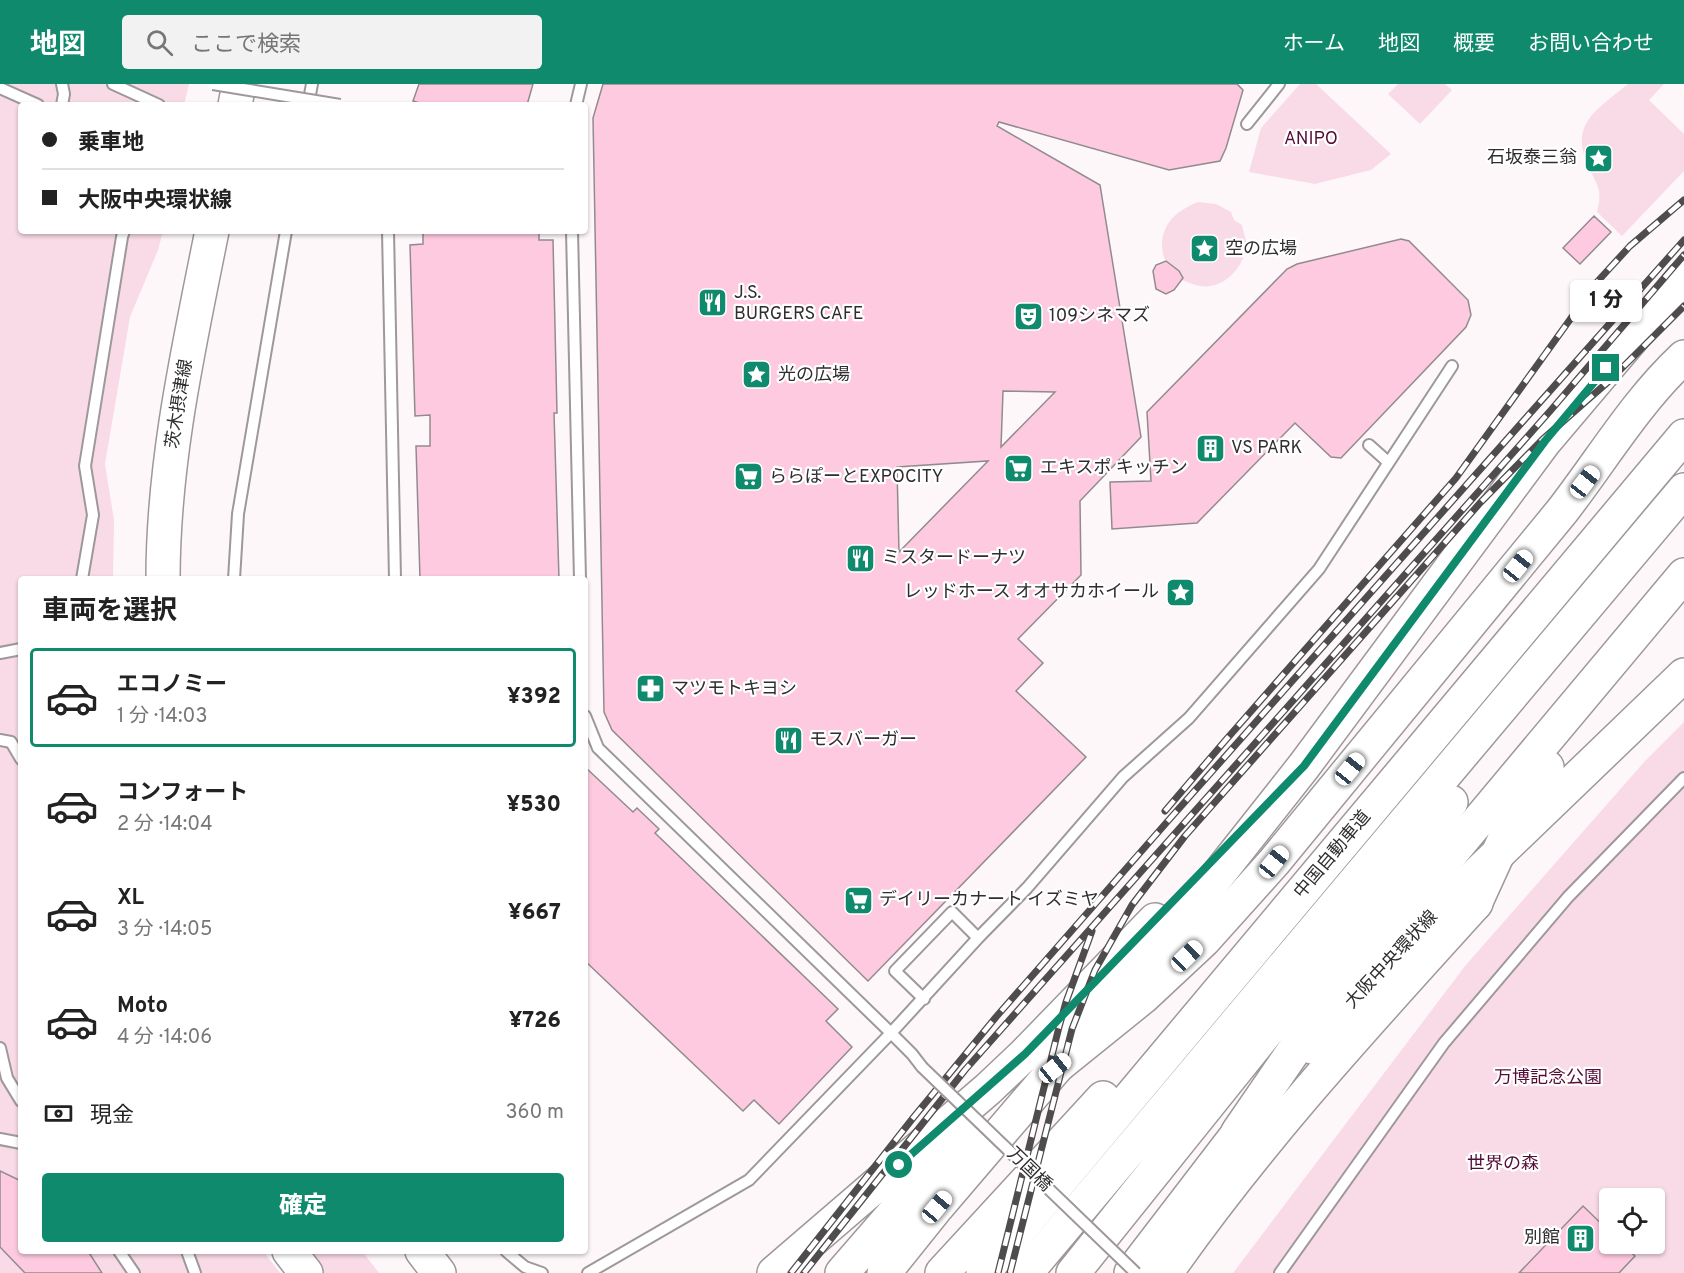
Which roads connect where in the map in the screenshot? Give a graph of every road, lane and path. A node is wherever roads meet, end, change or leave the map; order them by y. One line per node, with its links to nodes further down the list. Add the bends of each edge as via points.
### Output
1 (62, 84): 10 (lane)
2 (113, 84): 11 (lane)
3 (213, 84): 14 (lane, bridge)
4 (239, 84): 12 (main road)
5 (312, 84): 13 (lane)
6 (582, 84): 15 (lane)
7 (1271, 87): 16 (lane)
8 (0, 88): 9 (lane)
9 (31, 102)
10 (63, 102)
11 (152, 102)
12 (236, 102)
13 (309, 102)
14 (322, 102)
15 (577, 102)
16 (1247, 124)
17 (121, 234): 31 (lane, via 85,466 93,515)
18 (211, 234): 32 (main road, 茨木摂津線, via 178,401 163,529)
19 (285, 234): 33 (lane, via 238,514)
20 (388, 234): 34 (lane)
21 (572, 234): 35 (lane)
22 (1684, 277): 45 (main road, via 1545,441)
23 (1684, 357): 53 (main road, via 1643,399 1563,510 1274,862 1171,972)
24 (1452, 366): 27 (lane)
25 (1684, 436): 37 (main road, 中国自動車道)
26 (1369, 445): 27 (lane)
27 (1388, 462): 49 (lane, via 1319,569 1190,718 1123,777)
28 (1684, 490): 74 (main road, 中国自動車道)
29 (1684, 502): 75 (main road, via 1570,655)
30 (1684, 575): 55 (main road, via 1367,954 1306,1033)
31 (83, 576)
32 (164, 576)
33 (234, 576)
34 (395, 576)
35 (580, 576)
36 (1684, 606): 47 (main road, via 1545,770 1516,814)
37 (1512, 640): 72 (main road, via 1420,728 1108,1093); 73 (main road, 中国自動車道)
38 (18, 650): 39 (lane)
39 (0, 653)
40 (1684, 675): 41 (main road, 大阪中央環状線)
41 (1658, 701): 47 (main road, 大阪中央環状線); 48 (main road)
42 (588, 723): 51 (lane, 万国橋, via 598,748)
43 (0, 740): 44 (lane, via 11,742)
44 (18, 754)
45 (1304, 766): 53 (main road, via 1184,918); 69 (main road, via 1025,1054)
46 (1684, 778): 79 (lane, via 1568,897 1444,1043)
47 (1497, 853): 48 (main road); 55 (main road, 大阪中央環状線, via 1401,949)
48 (1475, 904): 78 (main road, via 1237,1177)
49 (978, 938): 50 (lane); 50 (lane, via 952,912 895,971)
50 (924, 999): 51 (lane)
51 (891, 1033): 68 (lane, via 749,1180); 77 (lane, 万国橋, bridge)
52 (0, 1048): 54 (lane, via 7,1078)
53 (1055, 1068): 70 (main road, via 985,1113 962,1134); 71 (main road)
54 (18, 1096)
55 (1238, 1132): 76 (main road, 大阪中央環状線)
56 (0, 1139): 57 (lane)
57 (18, 1142)
58 (121, 1254): 63 (lane)
59 (188, 1254): 64 (lane)
60 (291, 1254): 65 (main road)
61 (424, 1254): 66 (main road)
62 (510, 1254): 67 (lane, via 525,1267)
63 (134, 1273)
64 (195, 1273)
65 (306, 1273)
66 (439, 1273)
67 (542, 1273)
68 (588, 1273)
69 (774, 1273)
70 (842, 1273)
71 (884, 1273)
72 (942, 1273)
73 (983, 1273)
74 (1026, 1273)
75 (1073, 1273)
76 (1131, 1273)
77 (1136, 1273)
78 (1166, 1273)
79 (1280, 1273)

